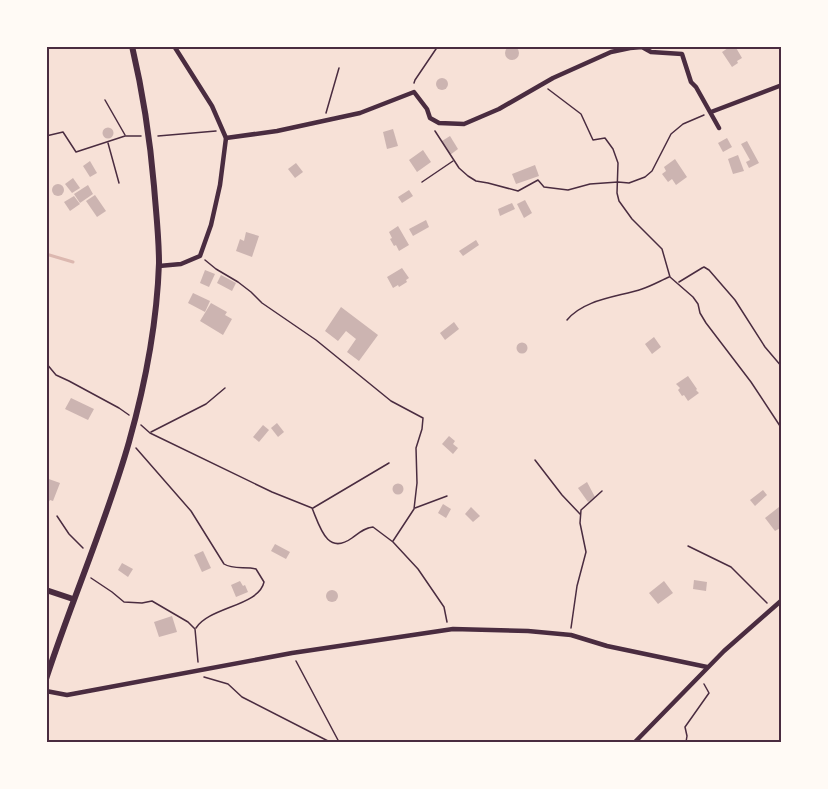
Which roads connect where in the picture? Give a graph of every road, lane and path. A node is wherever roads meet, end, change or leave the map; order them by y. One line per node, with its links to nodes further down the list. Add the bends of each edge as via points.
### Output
1 (132, 46): 16 (street)
2 (174, 46): 13 (street, via 212,106)
3 (438, 46): 7 (path, via 415,80)
4 (339, 68): 11 (path)
5 (542, 85): 9 (street, via 620,49 642,47 651,52 681,53 690,82); 10 (street, via 464,124 439,123); 21 (path, via 581,114 593,140 605,138 618,163)
6 (782, 85): 9 (street)
7 (414, 92): 10 (street); 11 (street, via 360,113)
8 (105, 100): 15 (path)
9 (711, 112): 12 (street); 21 (path, via 671,134 645,177)
10 (430, 118): 19 (path)
11 (324, 121): 17 (street)
12 (719, 128)
13 (222, 131): 16 (path); 17 (street)
14 (46, 136): 18 (path, via 63,132 76,152)
15 (125, 136): 16 (path); 18 (path)
16 (149, 136): 24 (street)
17 (226, 138): 23 (street, via 220,185)
18 (107, 142): 22 (path)
19 (454, 161): 20 (path); 21 (path, via 476,182 518,191 538,180 544,187 568,190)
20 (422, 182)
21 (618, 182): 25 (path, via 619,201 662,249)
22 (119, 183)
23 (200, 256): 24 (street, via 181,264); 42 (path, via 316,340 391,401 423,418 416,448)
24 (159, 266): 33 (street, via 147,367)
25 (670, 277): 26 (path); 27 (path, via 644,289 584,306)
26 (678, 282): 30 (path, via 704,267 709,270); 34 (path, via 698,304 706,323)
27 (567, 320)
28 (46, 363): 29 (path)
29 (49, 367): 31 (path); 33 (path, via 56,375)
30 (782, 367)
31 (46, 370)
32 (225, 388): 35 (path, via 206,404)
33 (135, 419): 35 (path); 36 (street)
34 (782, 429)
35 (150, 433): 41 (path)
36 (129, 440): 47 (street); 53 (path, via 191,511 224,564 256,569 264,582 256,594 198,623)
37 (536, 460): 43 (path)
38 (389, 463): 41 (path)
39 (602, 491): 43 (path)
40 (447, 496): 42 (path)
41 (312, 508): 45 (path, via 325,538 331,542 345,543 373,527)
42 (414, 509): 45 (path)
43 (580, 515): 55 (path, via 586,552)
44 (57, 516): 47 (path)
45 (393, 542): 54 (path, via 418,569 444,607)
46 (688, 546): 52 (path, via 731,567)
47 (91, 556): 48 (street)
48 (84, 573): 50 (street); 53 (path, via 124,602 152,601)
49 (46, 590): 50 (street)
50 (73, 599): 60 (street)
51 (782, 600): 52 (street)
52 (772, 608): 57 (street)
53 (195, 629): 58 (path)
54 (449, 629): 55 (street); 56 (street)
55 (571, 635): 57 (street)
56 (292, 653): 58 (street); 63 (path)
57 (707, 667): 59 (street)
58 (198, 670): 61 (street, via 66,695); 62 (path)
59 (700, 675): 64 (street); 65 (path, via 709,693 685,727)
60 (46, 679)
61 (46, 691)
62 (330, 742)
63 (339, 742)
64 (635, 742)
65 (686, 742)

